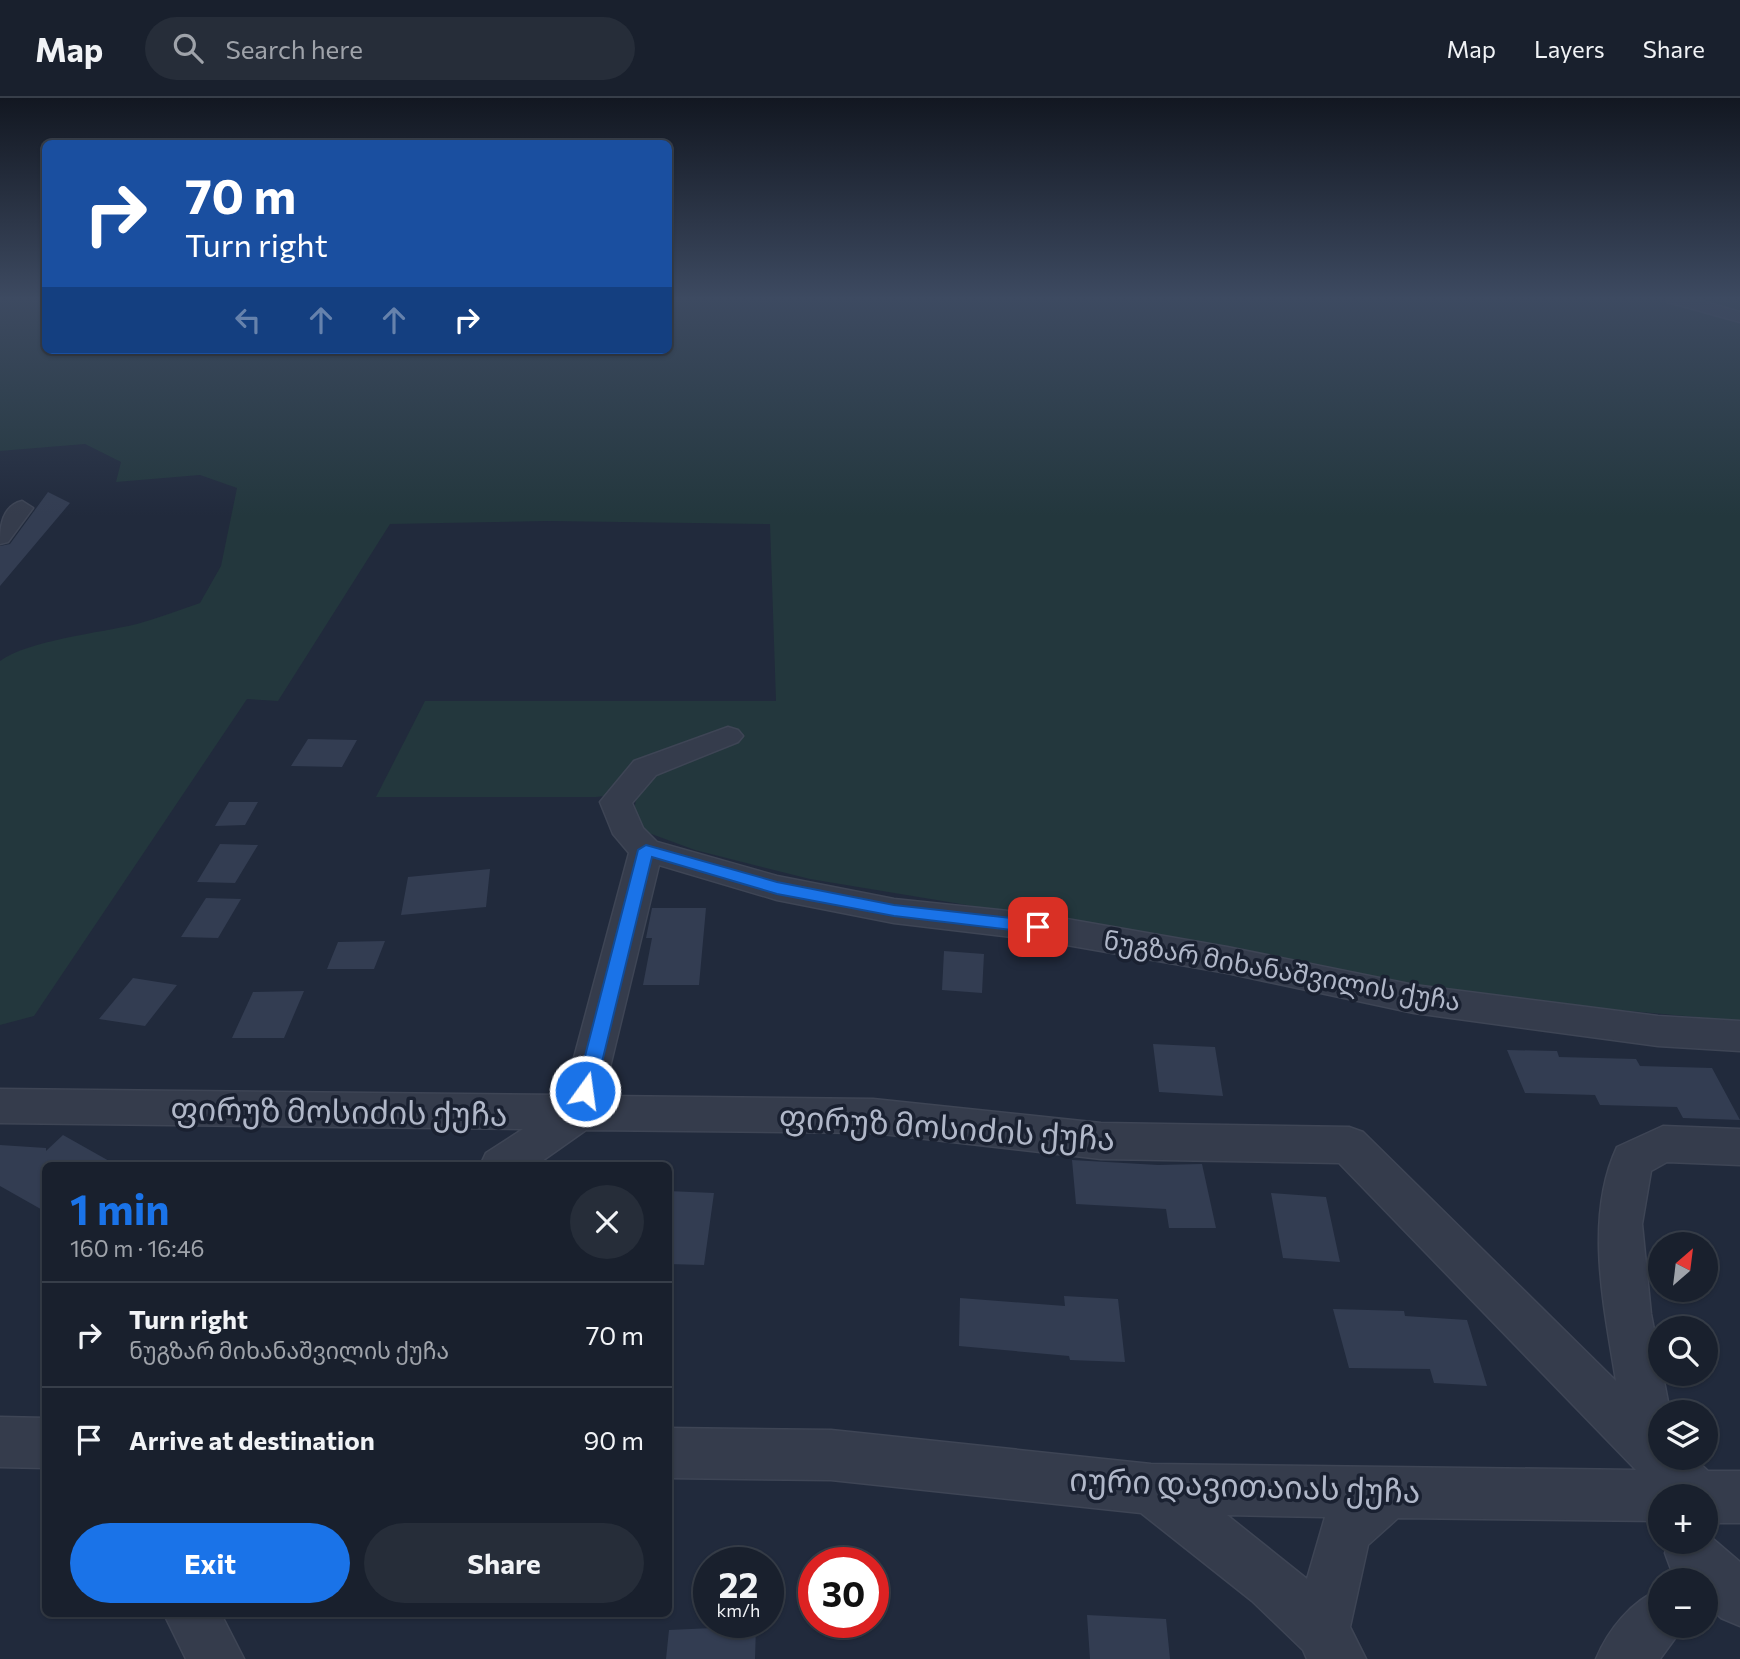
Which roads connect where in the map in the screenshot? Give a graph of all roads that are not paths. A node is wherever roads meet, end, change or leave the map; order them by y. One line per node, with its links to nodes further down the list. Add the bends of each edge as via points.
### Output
1 (22, 508): 2 (street)
2 (0, 537)
3 (728, 736): 4 (street, via 645,768 616,802 629,834)
4 (646, 850): 5 (street, ნუგზარ მიხანაშვილის ქუჩა, via 777,888 894,911 1052,929 1414,999 1658,1031); 7 (street)
5 (1740, 1037)
6 (0, 1106): 7 (street, ფირუზ მოსიძის ქუჩა)
7 (576, 1115): 9 (street); 13 (street, ფირუზ მოსიძის ქუჩა, via 873,1116 1101,1140 1349,1145)
8 (1740, 1147): 10 (street, via 1662,1144 1632,1160 1620,1224 1628,1314)
9 (507, 1162)
10 (1648, 1427)
11 (0, 1442): 12 (street)
12 (42, 1443)
13 (1648, 1446)
14 (672, 1453): 17 (street, იური დავითაიას ქუჩა, via 831,1455)
15 (1672, 1470): 16 (street)
16 (1685, 1484)
17 (1151, 1489): 18 (street, იური დავითაიას ქუჩა); 26 (street, via 1271,1581)
18 (1388, 1492): 19 (street, იური დავითაიას ქუჩა); 26 (street, via 1345,1531)
19 (1648, 1495)
20 (1718, 1496): 21 (street)
21 (1740, 1497)
22 (1688, 1558): 23 (street)
23 (1740, 1599)
24 (193, 1617): 27 (street)
25 (1648, 1631): 28 (street)
26 (1330, 1645)
27 (216, 1659)
28 (1624, 1659)

